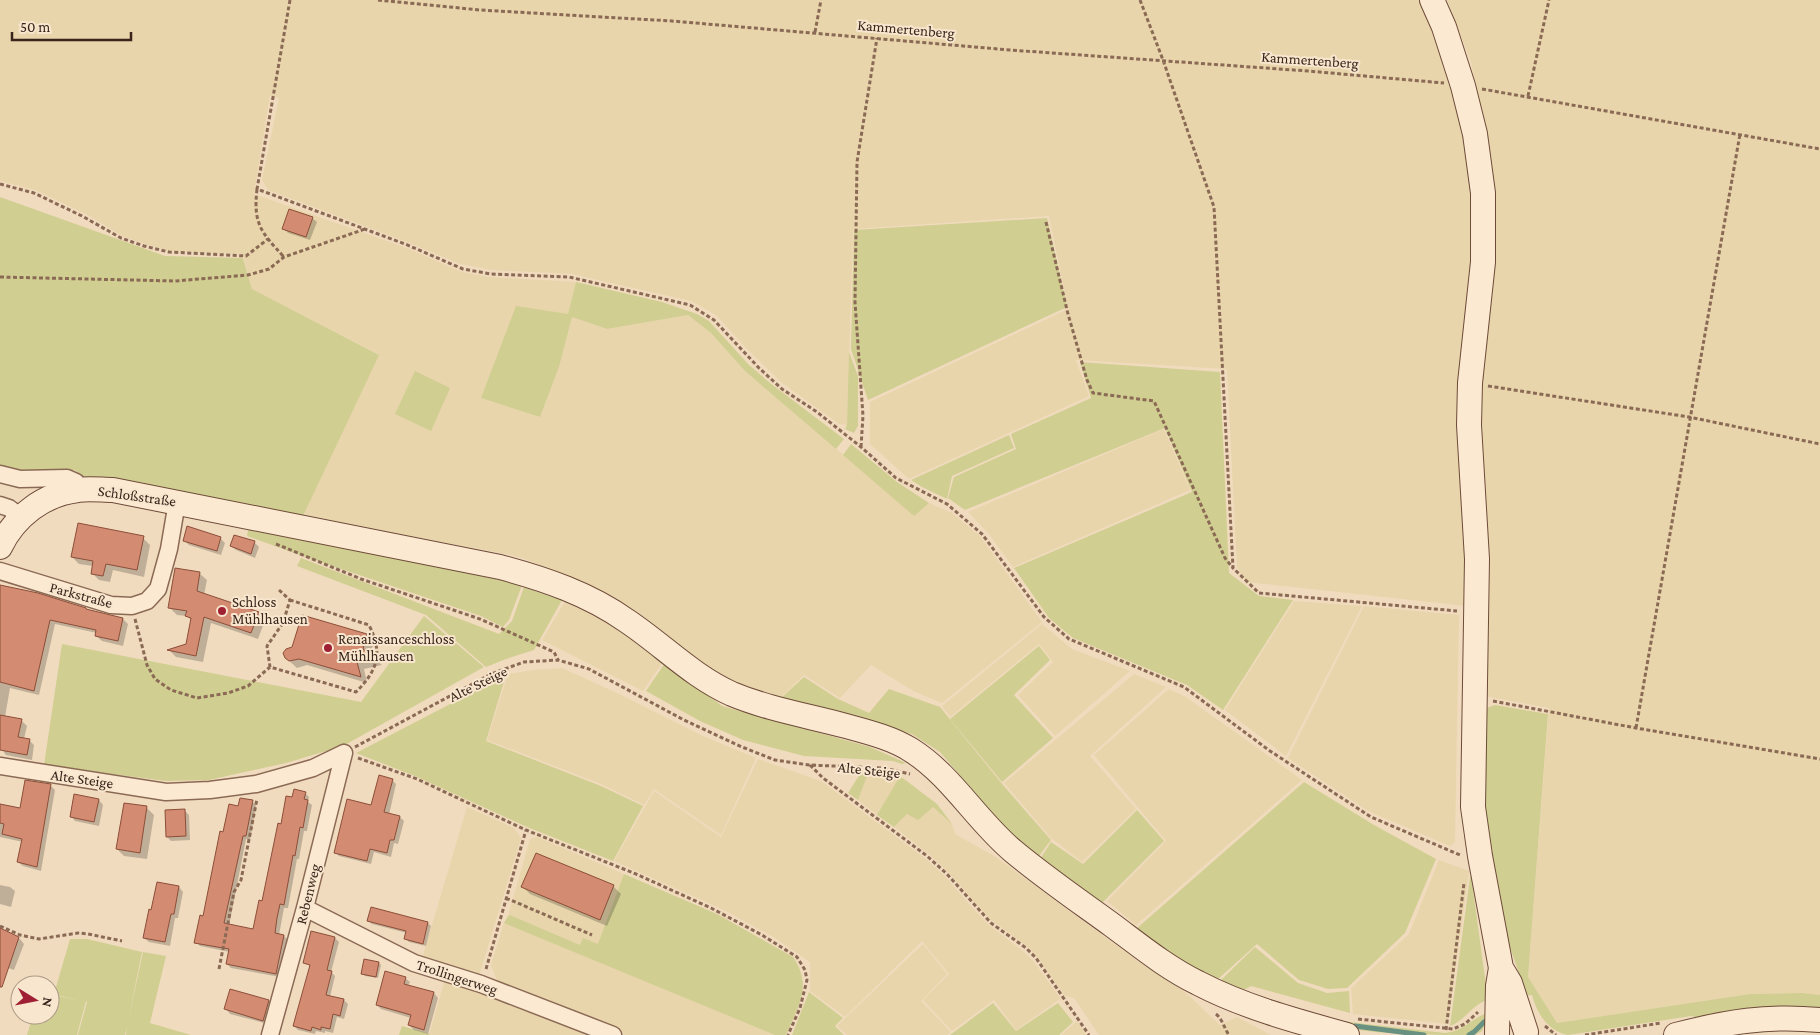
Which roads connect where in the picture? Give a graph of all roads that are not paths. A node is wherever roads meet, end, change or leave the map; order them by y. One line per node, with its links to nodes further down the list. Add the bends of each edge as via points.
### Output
1 (1432, 0): 12 (street, via 1463,86 1475,134 1483,193 1483,262 1470,383 1469,425 1478,559 1473,807)
2 (0, 474): 3 (street, via 20,479 67,478 76,482)
3 (80, 490): 4 (street, Schloßstraße, via 113,490); 6 (street, Schloßstraße, via 41,502)
4 (177, 502): 8 (street, Parkstraße, via 158,589 146,601 132,606 111,605); 14 (street, Schloßstraße, via 500,567 549,581 592,600 627,620 702,679 733,694 864,731 910,750 947,781 1012,850 1161,961 1197,983 1296,1021)
5 (0, 505): 6 (street)
6 (21, 517): 7 (street, Schloßstraße)
7 (0, 547)
8 (0, 571)
9 (344, 753): 10 (street, Alte Steige, via 313,768 256,784 166,792); 11 (street, Rebenweg)
10 (0, 766)
11 (305, 908): 18 (street, Rebenweg); 19 (street, Trollingerweg, via 414,964 481,984)
12 (1501, 968): 16 (street); 17 (street)
13 (1820, 1020): 15 (street, via 1762,1018)
14 (1349, 1027)
15 (1669, 1029)
16 (1533, 1030): 17 (street, via 1507,1029)
17 (1496, 1034)
18 (270, 1035)
19 (613, 1035)

